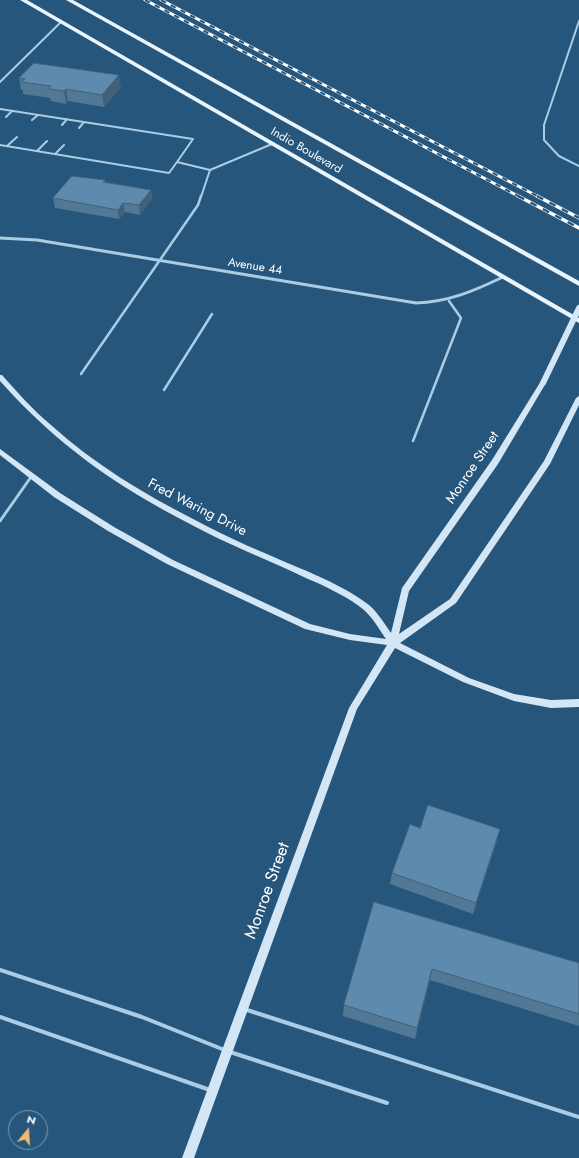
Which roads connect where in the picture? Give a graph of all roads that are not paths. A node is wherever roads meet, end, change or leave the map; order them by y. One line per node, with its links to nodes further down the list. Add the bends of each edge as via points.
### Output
1 (23, 0): 4 (main road, Indio Boulevard)
2 (69, 0): 29 (main road, Indio Boulevard)
3 (579, 21): 24 (lane, via 544,125 544,140 559,156)
4 (61, 22): 5 (lane); 17 (main road, Indio Boulevard)
5 (0, 82)
6 (0, 109): 7 (lane)
7 (12, 111): 8 (lane); 9 (lane)
8 (38, 115): 10 (lane); 11 (lane)
9 (6, 117)
10 (32, 120)
11 (67, 120): 12 (lane); 13 (lane)
12 (84, 122): 14 (lane); 23 (lane, via 193,139)
13 (62, 125)
14 (79, 128)
15 (17, 137): 20 (lane)
16 (46, 141): 21 (lane)
17 (272, 144): 25 (lane); 28 (main road, Indio Boulevard)
18 (0, 145): 20 (lane)
19 (64, 145): 22 (lane)
20 (8, 146): 21 (lane)
21 (37, 151): 22 (lane)
22 (55, 154): 23 (lane, via 168,173)
23 (177, 162): 25 (lane)
24 (579, 166)
25 (210, 170): 27 (lane, via 198,206)
26 (0, 238): 27 (street, Avenue 44, via 38,240)
27 (161, 260): 30 (street, Avenue 44, via 416,303); 34 (lane)
28 (503, 277): 30 (street, Avenue 44); 33 (main road, Indio Boulevard)
29 (579, 284)
30 (449, 300): 38 (lane, via 461,318)
31 (579, 308): 42 (main road, Monroe Street, bridge, via 543,382 495,462 405,590)
32 (212, 314): 36 (lane)
33 (579, 321)
34 (80, 374)
35 (0, 377): 42 (main road, Fred Waring Drive, via 51,429 123,483 166,509 224,538 332,586 368,608)
36 (164, 390)
37 (579, 398): 42 (main road, Monroe Street, via 547,462 453,601)
38 (413, 441)
39 (0, 451): 40 (main road, Fred Waring Drive)
40 (31, 477): 41 (lane); 42 (main road, Fred Waring Drive, via 104,524 170,562 308,628)
41 (0, 521)
42 (394, 643): 43 (main road, Fred Waring Drive, via 466,680 514,697 551,704); 45 (main road, Monroe Street, via 353,708)
43 (579, 703)
44 (0, 970): 47 (lane, via 142,1017)
45 (242, 1009): 47 (main road, Monroe Street); 50 (lane)
46 (0, 1017): 48 (lane)
47 (226, 1051): 48 (main road, Monroe Street); 49 (lane)
48 (212, 1090): 51 (main road, Monroe Street)
49 (387, 1103)
50 (579, 1117)
51 (188, 1158)

